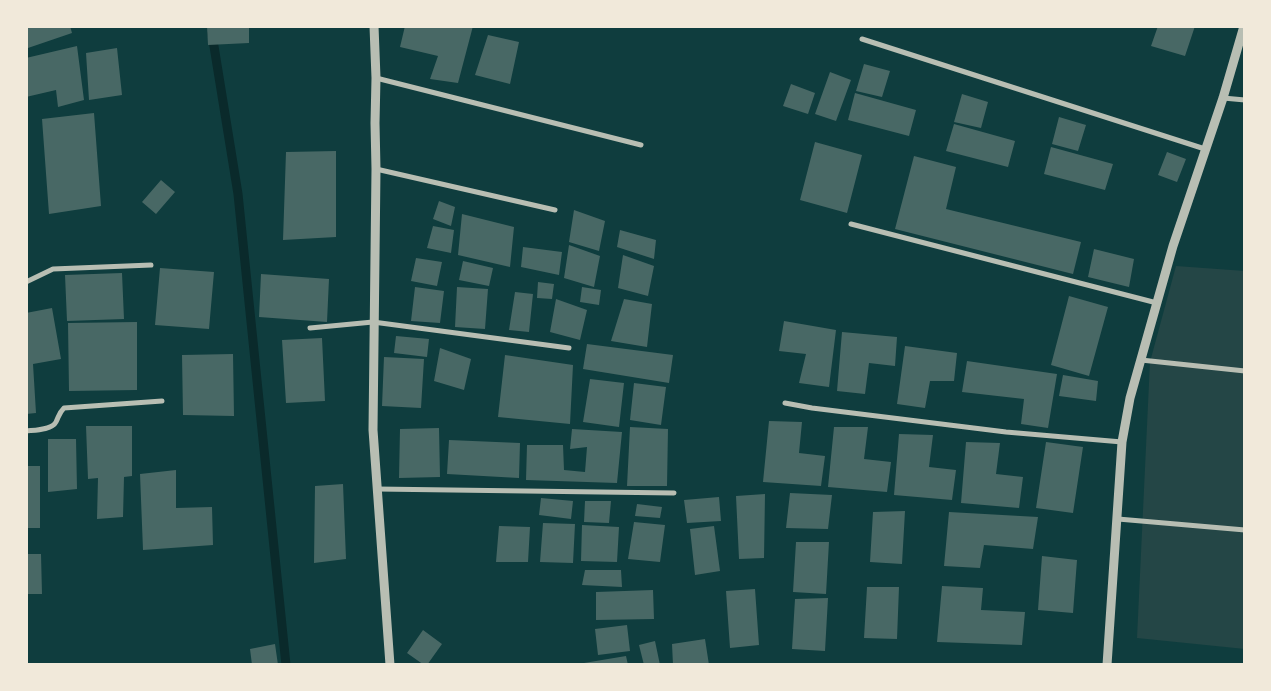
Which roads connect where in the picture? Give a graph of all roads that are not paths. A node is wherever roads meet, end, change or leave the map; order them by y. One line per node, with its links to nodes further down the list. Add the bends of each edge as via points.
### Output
1 (374, 26): 4 (street)
2 (1244, 26): 5 (street)
3 (862, 39): 8 (street)
4 (376, 78): 7 (street); 9 (street)
5 (1223, 98): 6 (street); 8 (street)
6 (1245, 100)
7 (641, 144)
8 (1205, 149): 14 (street)
9 (376, 169): 10 (street); 15 (street)
10 (554, 210)
11 (851, 224): 14 (street)
12 (150, 265): 13 (street, via 53,269)
13 (26, 282)
14 (1157, 303): 18 (street)
15 (373, 322): 16 (street); 17 (street); 24 (street, via 373,430)
16 (310, 328)
17 (568, 348)
18 (1141, 360): 19 (street); 23 (street)
19 (1245, 371)
20 (162, 401): 22 (street, via 64,408 54,425)
21 (785, 403): 23 (street, via 1006,432)
22 (26, 431)
23 (1122, 442): 26 (street)
24 (377, 489): 25 (street); 28 (street)
25 (674, 494)
26 (1118, 519): 27 (street); 29 (street)
27 (1245, 530)
28 (390, 665)
29 (1107, 665)

